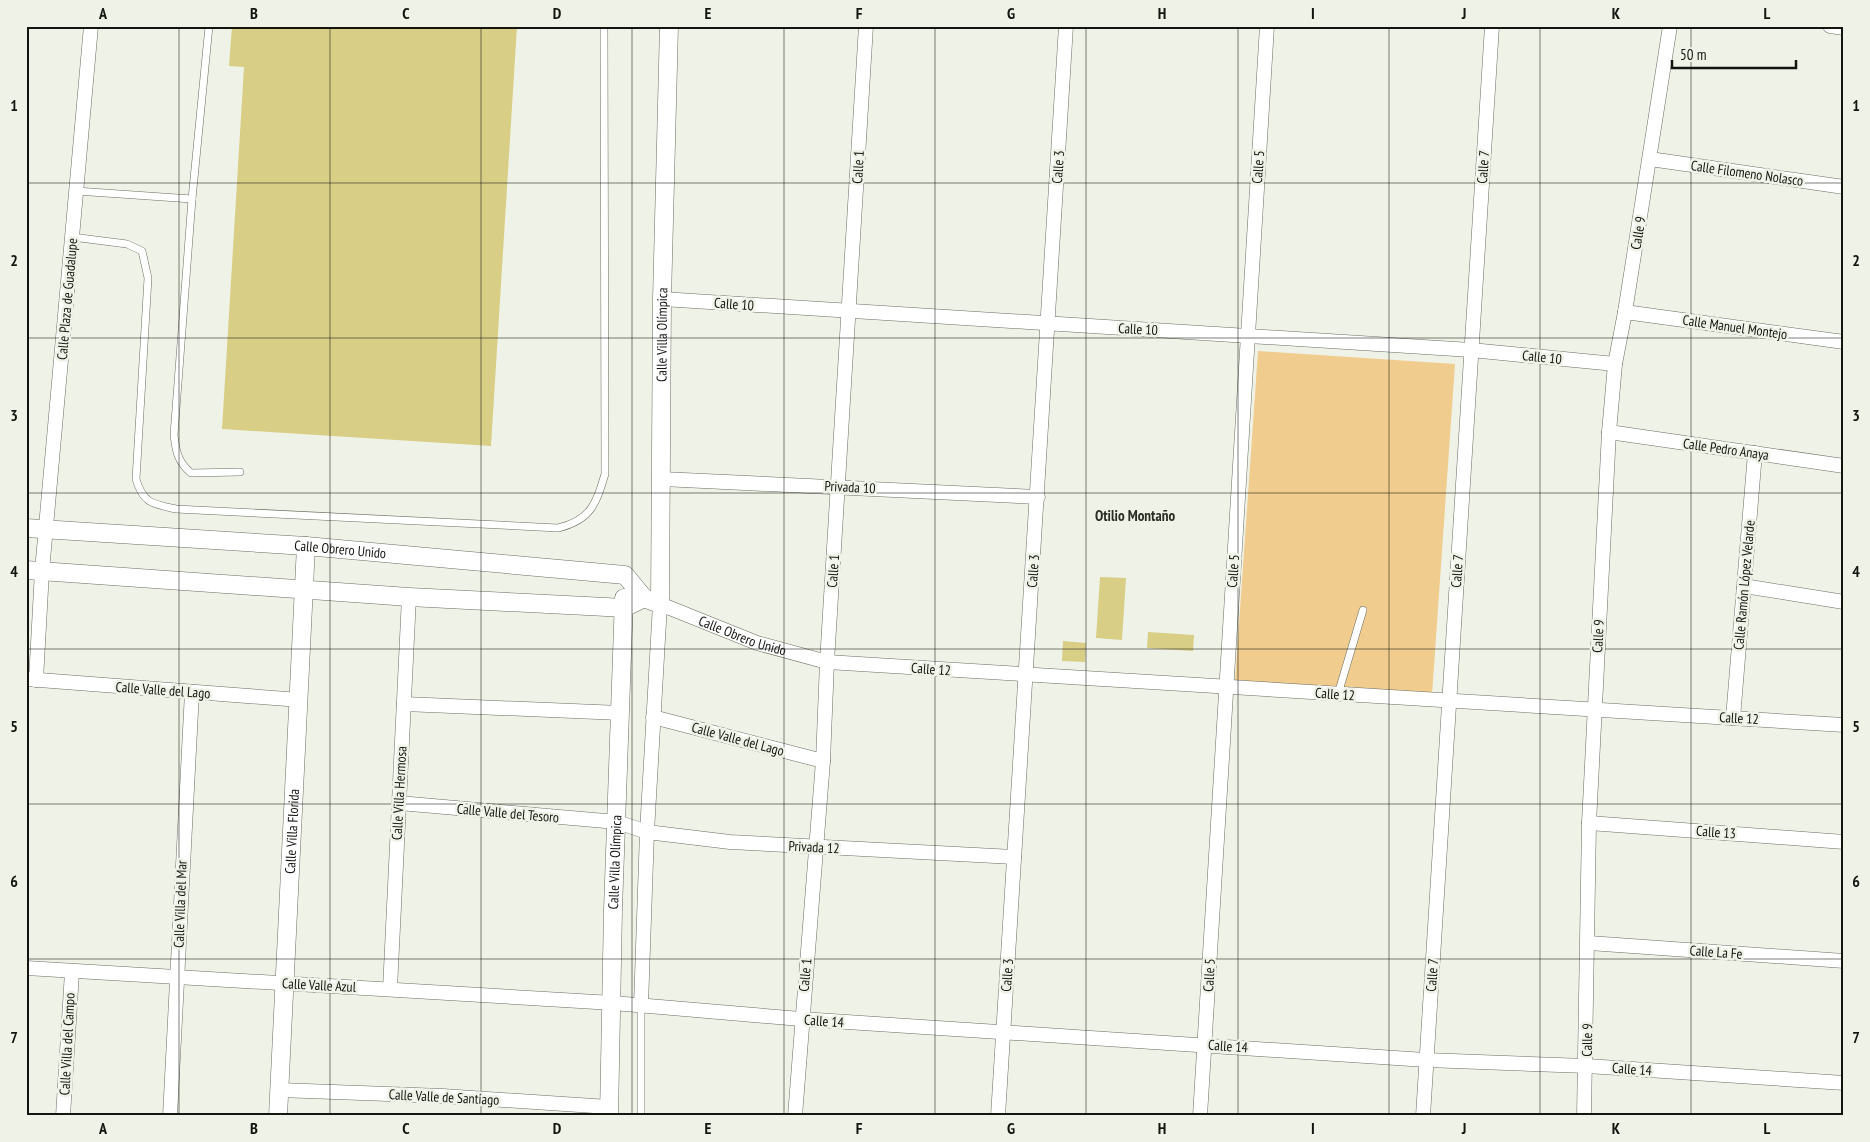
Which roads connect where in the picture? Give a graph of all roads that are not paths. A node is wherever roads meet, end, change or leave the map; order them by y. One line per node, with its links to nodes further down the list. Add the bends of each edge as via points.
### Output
1 (91, 26): 14 (street, Calle Plaza de Guadalupe)
2 (209, 26): 15 (lane)
3 (604, 26): 16 (lane, via 605,474 598,497 588,514 574,524 558,528 176,509 147,500 140,493 136,480 148,278 145,259 142,251 126,244)
4 (669, 26): 17 (street, Calle Villa Olímpica)
5 (866, 26): 18 (street, Calle 1)
6 (1066, 26): 20 (street, Calle 3)
7 (1267, 26): 21 (street, Calle 5)
8 (1492, 26): 23 (street, Calle 7)
9 (1670, 26): 12 (street, Calle 9)
10 (1830, 26): 11 (street)
11 (1844, 28)
12 (1650, 159): 13 (street, Calle Filomeno Nolasco); 19 (street, Calle 9)
13 (1844, 187)
14 (76, 191): 15 (lane); 16 (street, Calle Plaza de Guadalupe)
15 (192, 199): 28 (lane, via 174,435 176,452 181,464 191,473)
16 (72, 237): 33 (street, Calle Plaza de Guadalupe)
17 (662, 299): 18 (street, Calle 10); 29 (street, Calle Villa Olímpica)
18 (849, 312): 20 (street, Calle 10); 30 (street, Calle 1)
19 (1625, 312): 22 (street, Calle Manuel Montejo); 24 (street, Calle 9)
20 (1048, 323): 21 (street, Calle 10); 31 (street, Calle 3)
21 (1248, 335): 23 (street, Calle 10); 47 (street, Calle 5)
22 (1844, 342)
23 (1471, 350): 24 (street, Calle 10); 51 (street, Calle 7)
24 (1615, 364): 25 (street, Calle 9)
25 (1609, 432): 26 (street, Calle Pedro Anaya); 53 (street, Calle 9)
26 (1755, 453): 27 (street, Calle Pedro Anaya); 37 (street, Calle Ramón López Velarde)
27 (1844, 466)
28 (240, 472)
29 (662, 479): 30 (street, Privada 10); 40 (street, Calle Villa Olímpica)
30 (839, 486): 31 (street, Privada 10); 44 (street, Calle 1)
31 (1038, 497): 45 (street, Calle 3)
32 (26, 528): 33 (street, Calle Obrero Unido)
33 (46, 529): 34 (street, Calle Obrero Unido); 35 (street, Calle Plaza de Guadalupe)
34 (306, 546): 36 (street, Calle Obrero Unido); 38 (street, Calle Villa Florida)
35 (34, 571): 38 (street); 46 (street, Calle Plaza de Guadalupe)
36 (625, 575): 40 (street, Calle Obrero Unido); 42 (street, Calle Villa Olímpica)
37 (1744, 586): 41 (street); 56 (street, Calle Ramón López Velarde)
38 (304, 590): 39 (street); 50 (street, Calle Villa Florida)
39 (409, 597): 42 (street); 52 (street, Calle Villa Hermosa)
40 (652, 601): 42 (street); 44 (street, Calle Obrero Unido, via 757,643); 55 (street)
41 (1844, 602)
42 (624, 608): 54 (street, Calle Villa Olímpica)
43 (1363, 610): 49 (lane)
44 (827, 662): 45 (street, Calle 12); 58 (street, Calle 1)
45 (1026, 675): 47 (street, Calle 12); 65 (street, Calle 3)
46 (31, 680): 48 (street, Calle Valle del Lago)
47 (1226, 688): 49 (street, Calle 12); 77 (street, Calle 5)
48 (192, 692): 50 (street, Calle Valle del Lago); 70 (street, Calle Villa del Mar)
49 (1338, 694): 51 (street, Calle 12)
50 (300, 700): 71 (street, Calle Villa Florida)
51 (1449, 701): 53 (street, Calle 12); 78 (street, Calle 7)
52 (404, 704): 54 (street); 59 (street, Calle Villa Hermosa)
53 (1594, 710): 56 (street, Calle 12); 61 (street, Calle 9)
54 (621, 713): 60 (street, Calle Villa Olímpica)
55 (653, 717): 58 (street, Calle Valle del Lago); 62 (street)
56 (1734, 718): 57 (street, Calle 12)
57 (1844, 725)
58 (822, 761): 64 (street, Calle 1)
59 (399, 804): 60 (street, Calle Valle del Tesoro); 72 (street, Calle Villa Hermosa)
60 (617, 822): 62 (street, Privada 12); 73 (street, Calle Villa Olímpica)
61 (1589, 823): 63 (street, Calle 13); 66 (street, Calle 9)
62 (647, 832): 64 (street, Privada 12, via 730,842); 74 (street)
63 (1844, 842)
64 (816, 847): 65 (street, Privada 12); 75 (street, Calle 1)
65 (1014, 857): 76 (street, Calle 3)
66 (1589, 944): 67 (street, Calle La Fe); 79 (street, Calle 9)
67 (1844, 961)
68 (26, 968): 69 (street, Calle Valle Azul)
69 (72, 972): 70 (street, Calle Valle Azul); 83 (street, Calle Villa del Campo)
70 (177, 978): 71 (street, Calle Valle Azul); 84 (street, Calle Villa del Mar)
71 (284, 983): 72 (street, Calle Valle Azul); 81 (street, Calle Villa Florida)
72 (390, 989): 73 (street, Calle Valle Azul)
73 (613, 1003): 74 (street, Calle 14); 82 (street, Calle Villa Olímpica)
74 (641, 1005): 75 (street, Calle 14); 86 (lane)
75 (801, 1019): 76 (street, Calle 14); 87 (street, Calle 1)
76 (1003, 1032): 77 (street, Calle 14); 88 (street, Calle 3)
77 (1205, 1044): 78 (street, Calle 14); 89 (street, Calle 5)
78 (1426, 1060): 79 (street, Calle 14); 90 (street, Calle 7)
79 (1587, 1066): 80 (street, Calle 14); 91 (street, Calle 9)
80 (1844, 1083)
81 (279, 1090): 82 (street, Calle Valle de Santiago, via 444,1096); 85 (street, Calle Villa Florida)
82 (609, 1111)
83 (63, 1116)
84 (170, 1116)
85 (278, 1116)
86 (641, 1116)
87 (795, 1116)
88 (998, 1116)
89 (1200, 1116)
90 (1423, 1116)
91 (1584, 1116)

